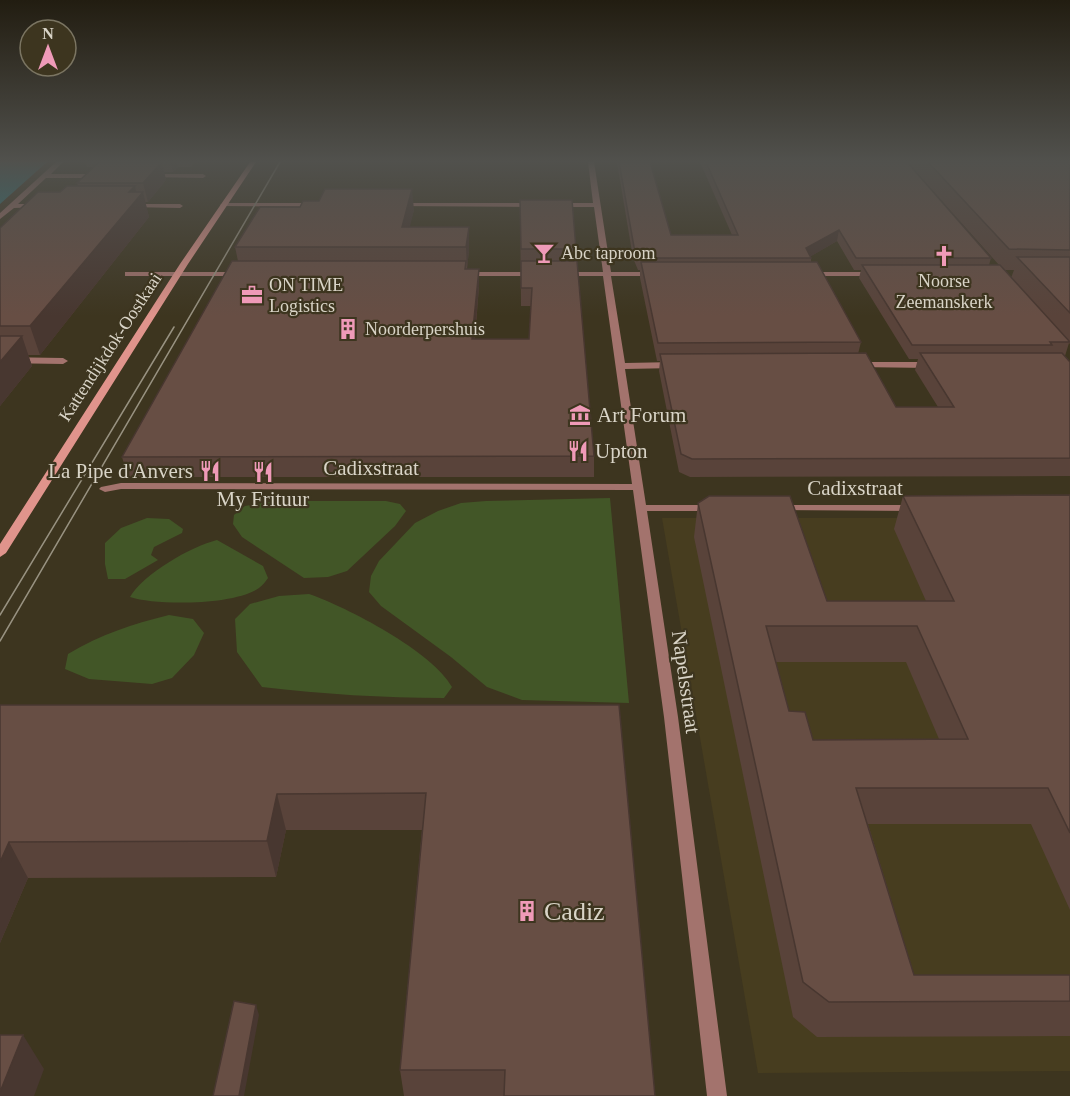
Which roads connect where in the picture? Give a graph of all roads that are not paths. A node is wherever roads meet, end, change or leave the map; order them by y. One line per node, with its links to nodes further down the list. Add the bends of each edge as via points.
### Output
1 (217, 213): 4 (street, Kattendijkdok-Oostkaai)
2 (598, 213): 7 (street, Napelsstraat)
3 (128, 274): 4 (street)
4 (178, 274): 5 (street); 23 (street, Kattendijkdok-Oostkaai)
5 (249, 274)
6 (452, 274): 7 (street)
7 (607, 274): 8 (street); 16 (street, Napelsstraat)
8 (666, 274)
9 (798, 274): 10 (street)
10 (882, 274)
11 (0, 360): 12 (street)
12 (63, 361)
13 (691, 365): 16 (street)
14 (845, 365): 15 (street)
15 (940, 365)
16 (620, 366): 17 (street, Napelsstraat)
17 (637, 487): 18 (street, Cadixstraat); 19 (street, Napelsstraat)
18 (105, 489)
19 (640, 508): 20 (street); 24 (street, Napelsstraat, via 671,717)
20 (724, 508)
21 (771, 508): 22 (street, Cadixstraat)
22 (927, 508)
23 (0, 553)
24 (717, 1096)

